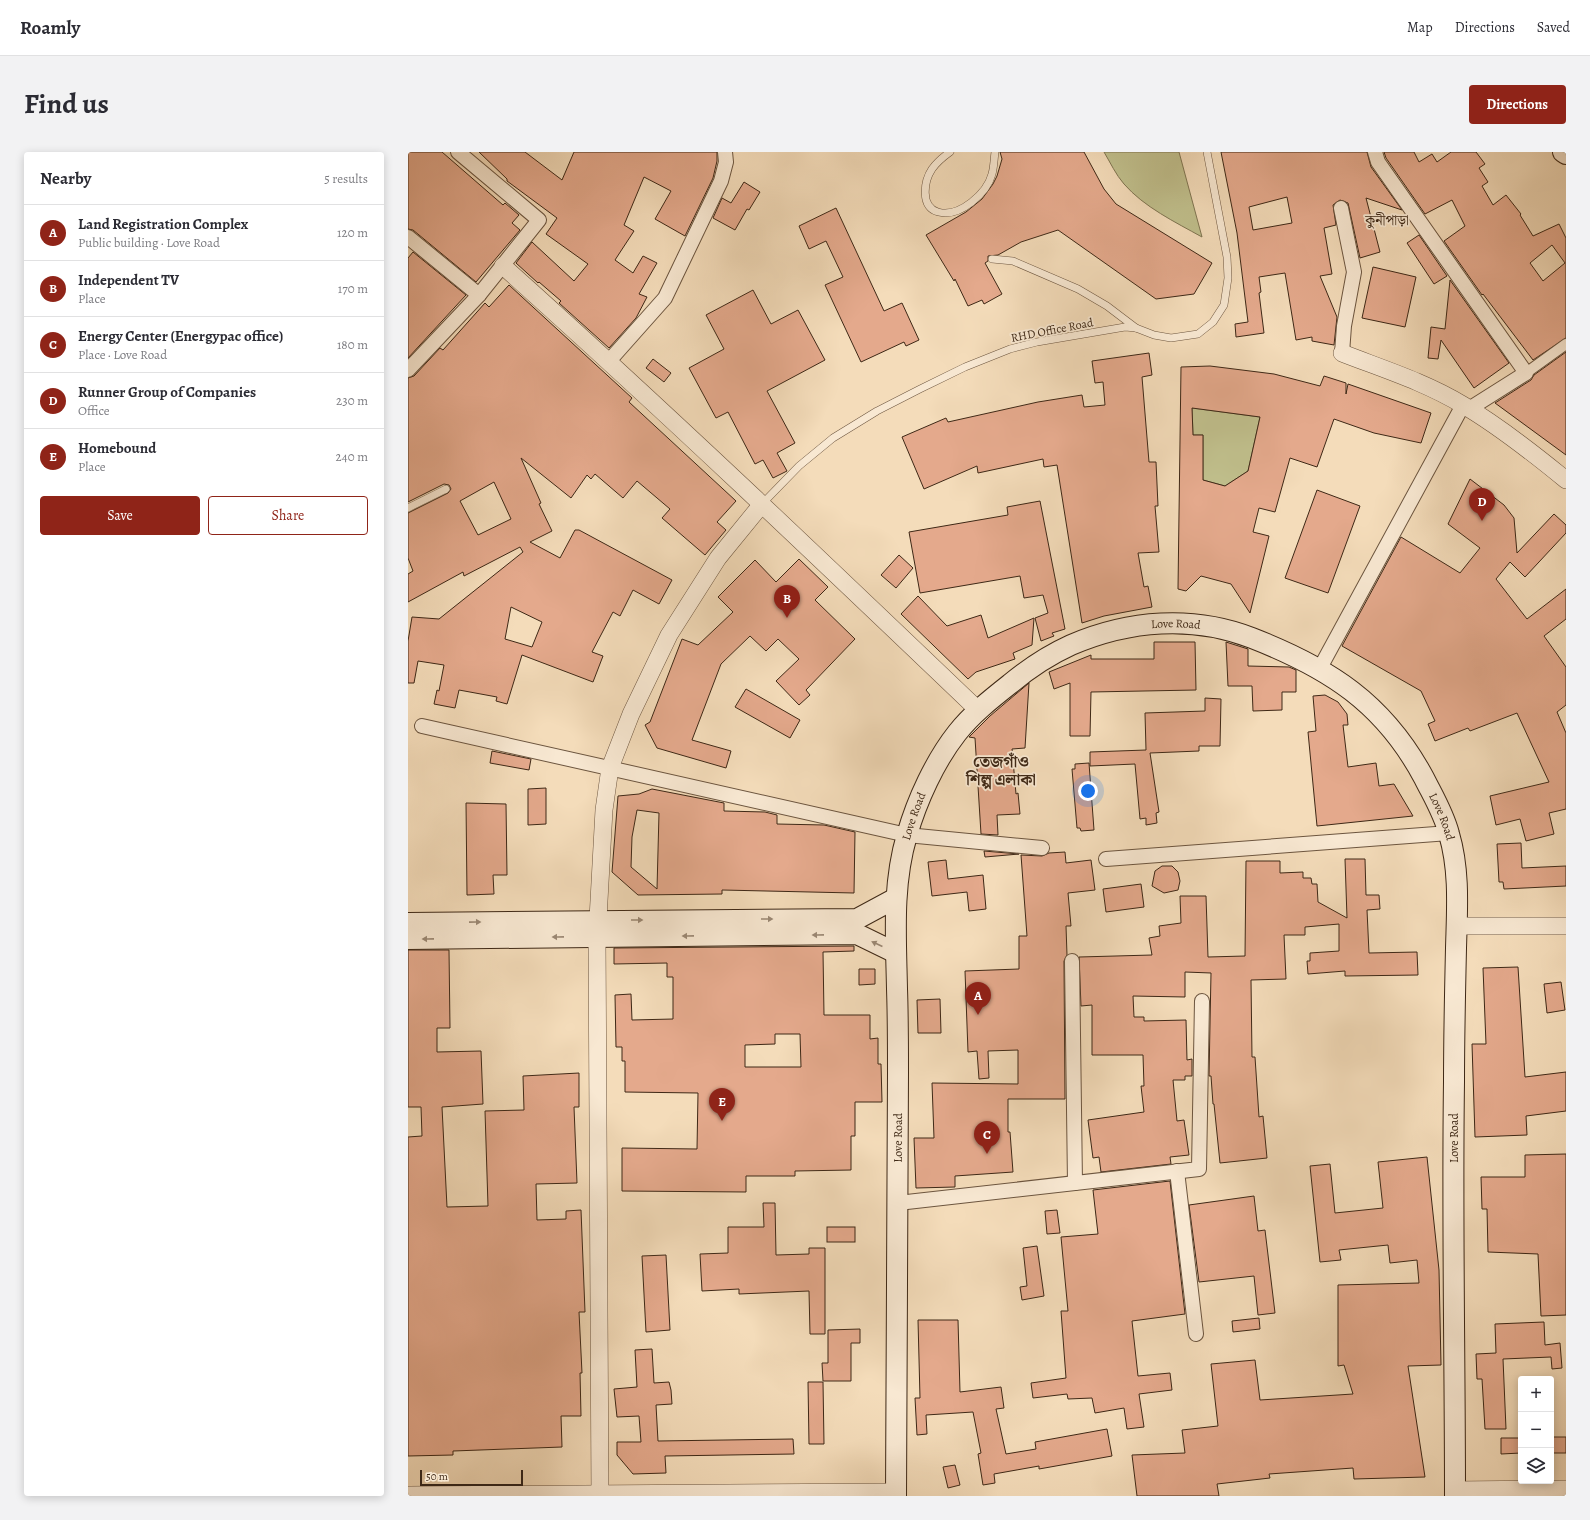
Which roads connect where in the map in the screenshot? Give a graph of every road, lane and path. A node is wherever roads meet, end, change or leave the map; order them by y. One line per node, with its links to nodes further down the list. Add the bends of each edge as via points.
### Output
1 (458, 152): 13 (street, via 540,220)
2 (725, 152): 18 (street, via 726,162 721,181 665,298)
3 (950, 152): 9 (lane, via 941,158 932,170 926,186 927,202 939,212 953,212 967,207 980,194 992,175)
4 (988, 152): 9 (lane)
5 (1207, 152): 15 (lane, RHD Office Road, via 1227,257 1228,278 1224,305 1213,322 1198,334 1171,338)
6 (1375, 152): 20 (street, via 1378,162)
7 (1563, 152): 8 (main road)
8 (1566, 154)
9 (994, 155)
10 (1341, 208): 17 (street, via 1354,272)
11 (409, 240): 14 (street)
12 (992, 259): 15 (lane, via 1013,261 1078,289 1107,306)
13 (503, 266): 14 (street); 18 (street)
14 (480, 295): 19 (street)
15 (1136, 328): 24 (lane, RHD Office Road, via 1125,327 1037,342 1010,349 965,367 877,411 834,438 799,466)
16 (1566, 344): 20 (street)
17 (1342, 353): 21 (street, via 1426,386)
18 (609, 361): 24 (street)
19 (408, 370)
20 (1526, 373): 21 (street)
21 (1466, 407): 22 (street, via 1524,445); 26 (street)
22 (1566, 480)
23 (446, 489): 25 (lane)
24 (762, 504): 27 (street); 29 (street, via 718,558 673,629 631,714)
25 (408, 508)
26 (1320, 668): 27 (main road, Love Road, via 1240,634 1198,624 1160,623 1110,632 1064,648 1017,678); 30 (main road, Love Road, via 1349,687 1381,717 1398,738 1415,762 1439,806)
27 (978, 710): 31 (main road, Love Road, via 958,730 940,756)
28 (422, 726): 29 (street)
29 (610, 768): 31 (street); 39 (street, via 604,810)
30 (1449, 833): 33 (street); 36 (main road, Love Road, via 1457,886)
31 (907, 835): 32 (street); 34 (main road, Love Road)
32 (1042, 848)
33 (1106, 859)
34 (896, 898): 38 (main road); 41 (main road, Love Road)
35 (408, 923): 39 (main road, one-way to 39)
36 (1456, 926): 37 (street); 49 (main road, Love Road)
37 (1566, 926)
38 (857, 927): 39 (main road); 41 (main road, one-way to 38)
39 (598, 928): 40 (main road, one-way to 40); 52 (street)
40 (408, 939)
41 (896, 953): 46 (main road, Love Road)
42 (1072, 961): 45 (street)
43 (1202, 1001): 44 (street, via 1199,1169)
44 (1177, 1171): 45 (street); 47 (street)
45 (1075, 1183): 46 (street)
46 (898, 1204): 51 (main road, Love Road)
47 (1196, 1334)
48 (1566, 1489): 49 (street)
49 (1455, 1493)
50 (408, 1494): 52 (street)
51 (896, 1494): 52 (street)
52 (600, 1495)

